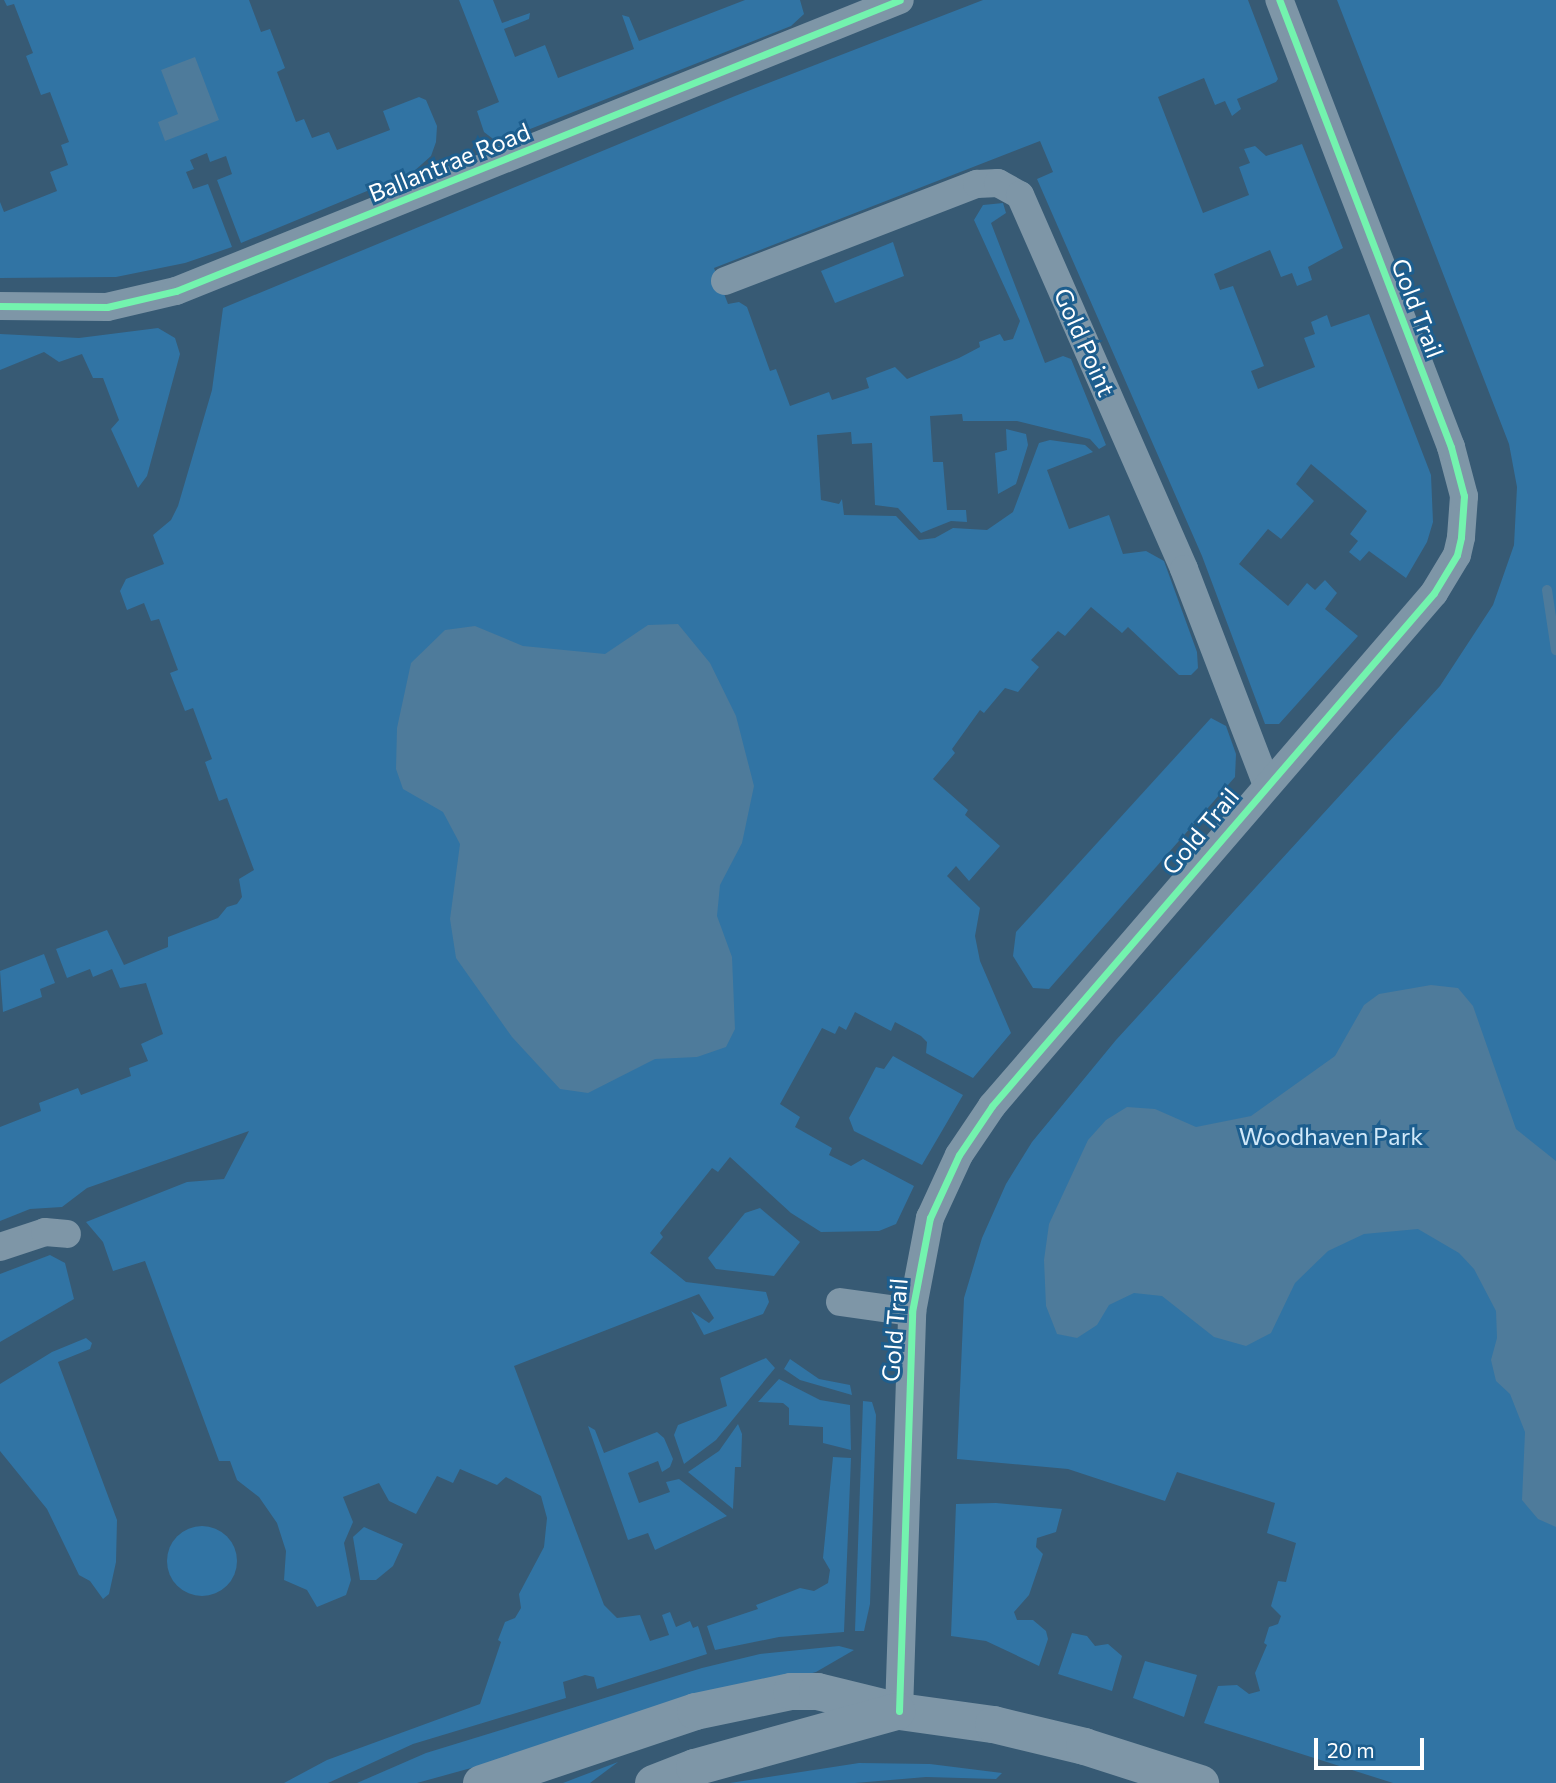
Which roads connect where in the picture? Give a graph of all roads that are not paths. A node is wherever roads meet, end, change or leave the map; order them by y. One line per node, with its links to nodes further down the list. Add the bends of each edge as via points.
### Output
1 (900, 0): 4 (street, Ballantrae Road, via 176,291 107,307)
2 (1279, 0): 5 (street, Gold Trail, via 1451,447 1464,496 1461,537 1446,576)
3 (725, 281): 5 (street, Gold Point, via 977,184 998,183 1020,195 1184,569)
4 (0, 306)
5 (1266, 783): 9 (street, Gold Trail, via 973,1131 930,1218)
6 (66, 1234): 7 (street, via 45,1231)
7 (0, 1247)
8 (840, 1302): 9 (street, Gold Trail)
9 (912, 1312): 10 (street, Gold Trail)
10 (899, 1711): 11 (street, via 817,1691 763,1694 695,1711); 12 (street, via 694,1767); 13 (street, via 1038,1734)
11 (481, 1783)
12 (653, 1783)
13 (1200, 1783)

